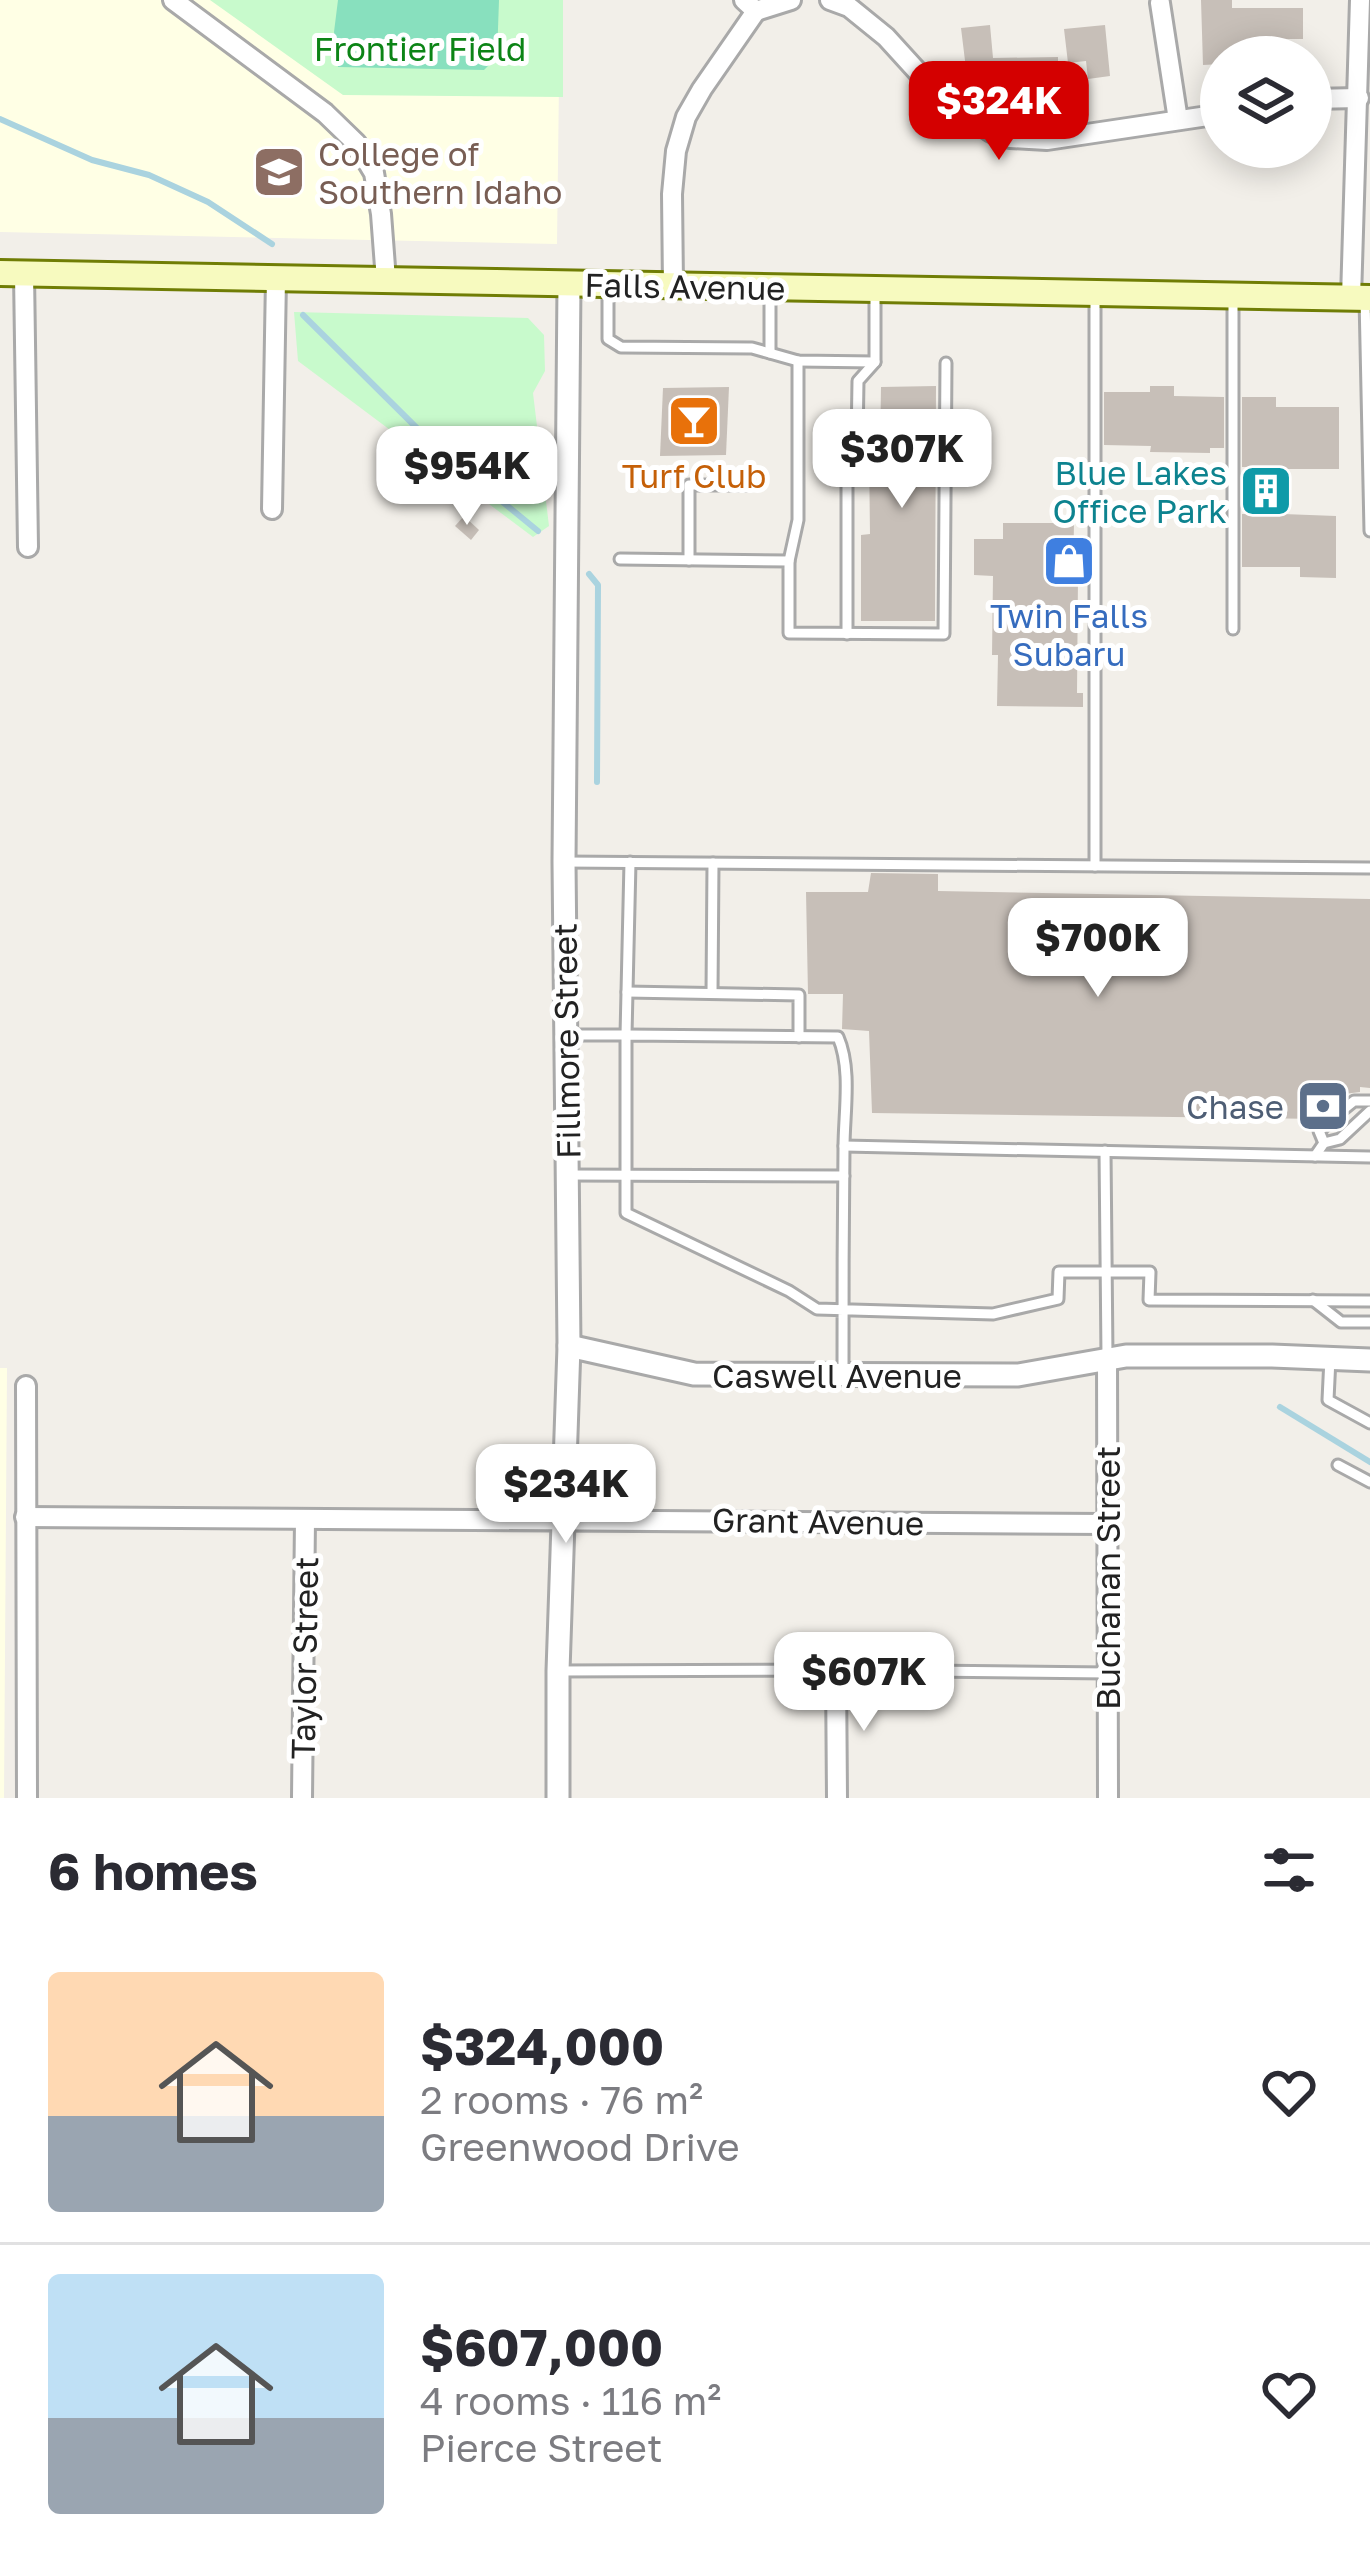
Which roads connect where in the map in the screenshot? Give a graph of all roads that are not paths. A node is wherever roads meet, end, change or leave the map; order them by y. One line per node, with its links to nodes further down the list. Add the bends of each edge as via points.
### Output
1 (173, 0): 14 (street, via 356,143 374,173)
2 (790, 0): 6 (street)
3 (830, 0): 10 (street, via 886,37 947,104 991,132 1047,140)
4 (1360, 0): 8 (street)
5 (1160, 3): 10 (street)
6 (750, 5): 17 (street, via 686,117 676,151)
7 (1332, 101): 8 (street)
8 (1362, 104): 11 (street)
9 (1200, 117): 10 (street)
10 (1178, 120)
11 (1363, 171): 22 (street)
12 (12, 273): 13 (main road, Falls Avenue); 31 (street)
13 (276, 278): 14 (main road, Falls Avenue); 29 (street)
14 (386, 280): 15 (main road, Falls Avenue)
15 (568, 284): 16 (main road, Falls Avenue); 37 (street, Fillmore Street)
16 (608, 285): 17 (main road, Falls Avenue); 23 (lane, via 608,339 621,347)
17 (673, 286): 18 (main road, Falls Avenue)
18 (770, 288): 19 (main road, Falls Avenue); 23 (lane)
19 (875, 290): 20 (main road, Falls Avenue); 25 (lane)
20 (1095, 294): 21 (main road, Falls Avenue); 40 (lane)
21 (1233, 295): 22 (main road, Falls Avenue); 35 (lane)
22 (1362, 298): 27 (lane)
23 (770, 353): 24 (lane)
24 (798, 362): 25 (lane); 34 (lane, via 798,520)
25 (875, 362): 36 (lane, via 858,380 847,472)
26 (946, 363): 36 (lane, via 944,634)
27 (1368, 381): 30 (lane)
28 (750, 485): 33 (lane, via 688,485)
29 (272, 508)
30 (1370, 531)
31 (28, 547)
32 (620, 559): 33 (lane)
33 (689, 560): 34 (lane)
34 (789, 560): 36 (lane, via 789,633)
35 (1233, 628)
36 (847, 634)
37 (564, 862): 38 (lane); 45 (street, Fillmore Street)
38 (630, 862): 39 (lane); 42 (lane)
39 (713, 863): 40 (lane); 43 (lane)
40 (1095, 866): 41 (lane)
41 (1370, 868)
42 (627, 992): 43 (lane); 44 (lane)
43 (712, 993): 46 (lane, via 799,995)
44 (626, 1035): 45 (lane); 46 (lane); 57 (lane)
45 (566, 1036): 56 (street, Fillmore Street)
46 (799, 1037): 52 (lane, via 838,1037)
47 (1370, 1101): 48 (lane)
48 (1344, 1108)
49 (1370, 1112): 51 (lane)
50 (1332, 1120): 51 (lane, via 1319,1131)
51 (1324, 1143): 54 (lane)
52 (844, 1146): 53 (lane); 58 (lane)
53 (1105, 1151): 54 (lane); 59 (lane)
54 (1316, 1156): 55 (lane)
55 (1370, 1157)
56 (568, 1175): 57 (lane); 64 (street, Fillmore Street)
57 (626, 1175): 58 (lane); 62 (lane, via 626,1213 817,1310)
58 (844, 1176): 62 (lane)
59 (1106, 1272): 60 (lane, via 1150,1272 1149,1300); 62 (lane, via 1059,1272 1058,1299 993,1314); 66 (lane)
60 (1313, 1300): 61 (lane); 63 (lane, via 1341,1322)
61 (1370, 1300)
62 (843, 1310): 68 (lane)
63 (1370, 1322)
64 (569, 1346): 68 (street, Caswell Avenue, via 694,1374); 75 (street, Fillmore Street)
65 (1330, 1358): 66 (street, Caswell Avenue); 67 (street, Caswell Avenue); 70 (lane, via 1328,1400)
66 (1107, 1359): 68 (street, Caswell Avenue, via 1018,1375); 76 (street, Buchanan Street)
67 (1370, 1360)
68 (843, 1376)
69 (26, 1386): 73 (street)
70 (1370, 1419)
71 (1338, 1465): 72 (lane)
72 (1370, 1482)
73 (25, 1517): 74 (street, Grant Avenue); 80 (street)
74 (305, 1519): 75 (street, Grant Avenue); 81 (street, Taylor Street)
75 (565, 1519): 76 (street, Grant Avenue); 78 (street, Fillmore Street)
76 (1107, 1524): 79 (street, Buchanan Street)
77 (836, 1670): 78 (lane); 79 (lane); 83 (street)
78 (558, 1671): 82 (street, Fillmore Street)
79 (1108, 1673): 84 (street, Buchanan Street)
80 (27, 1798)
81 (302, 1798)
82 (558, 1798)
83 (837, 1798)
84 (1108, 1798)

